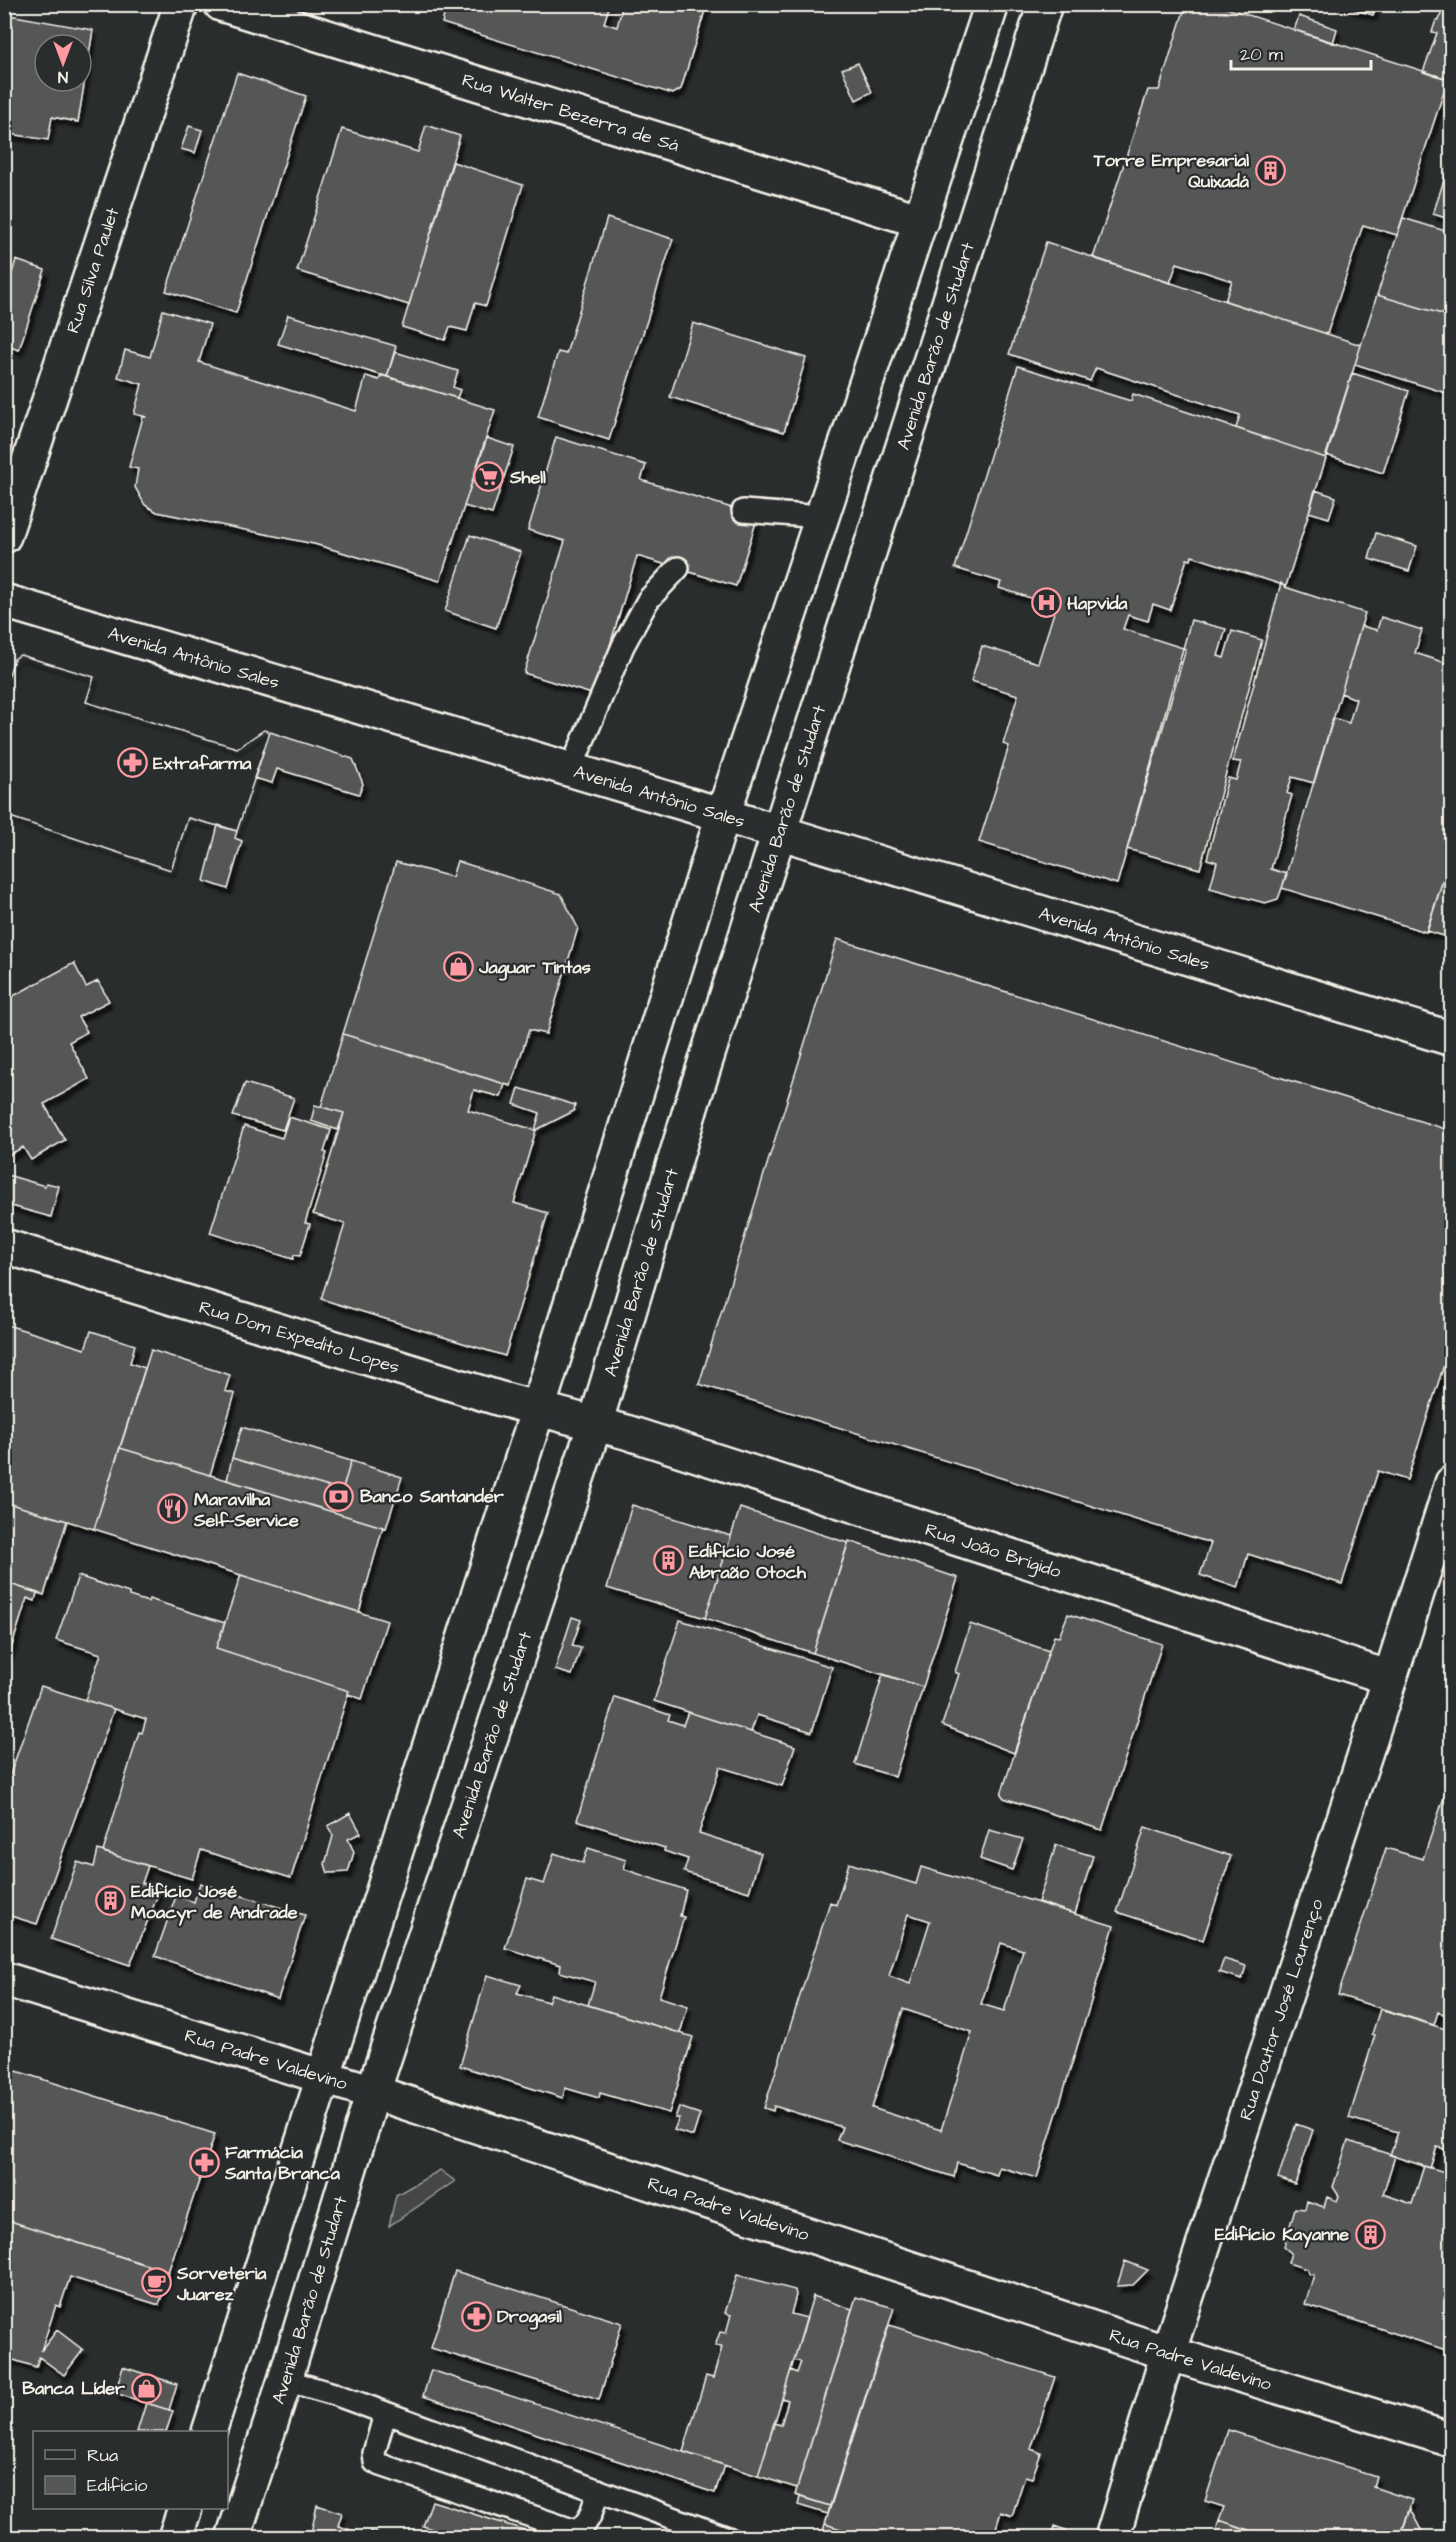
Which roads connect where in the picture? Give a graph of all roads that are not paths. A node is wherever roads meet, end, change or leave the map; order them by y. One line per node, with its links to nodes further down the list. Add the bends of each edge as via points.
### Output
1 (181, 4): 8 (main road, Rua Silva Paulet)
2 (221, 4): 5 (main road, Rua Walter Bezerra de Sá)
3 (992, 4): 5 (main road)
4 (1045, 4): 13 (main road, Avenida Barão de Studart)
5 (921, 221): 7 (main road)
6 (743, 511): 7 (lane)
7 (822, 517): 12 (main road)
8 (4, 536)
9 (678, 568): 11 (lane, via 648,600 623,646)
10 (4, 601): 11 (main road, Avenida Antônio Sales)
11 (571, 769): 12 (main road, Avenida Antônio Sales)
12 (723, 815): 13 (main road, Avenida Antônio Sales); 16 (main road)
13 (778, 832): 14 (main road, Avenida Antônio Sales); 17 (main road, Avenida Barão de Studart)
14 (1452, 1040)
15 (4, 1246): 16 (main road, Rua Dom Expedito Lopes)
16 (538, 1409): 17 (main road, Rua Dom Expedito Lopes); 22 (main road)
17 (595, 1424): 20 (main road, Rua João Brígido); 23 (main road, Avenida Barão de Studart)
18 (1452, 1483): 19 (main road, Rua Doutor José Lourenço)
19 (1441, 1552): 20 (main road, Rua Doutor José Lourenço)
20 (1390, 1678): 24 (main road, Rua Doutor José Lourenço)
21 (4, 1979): 22 (main road, Rua Padre Valdevino)
22 (322, 2078): 23 (main road, Rua Padre Valdevino); 27 (main road)
23 (373, 2092): 24 (main road, Rua Padre Valdevino); 25 (main road, Avenida Barão de Studart)
24 (1168, 2354): 28 (main road, Rua Padre Valdevino); 34 (main road, Rua Doutor José Lourenço)
25 (285, 2380): 26 (lane); 32 (main road, Avenida Barão de Studart)
26 (385, 2414): 29 (lane); 29 (lane, via 374,2452 375,2462 381,2465 575,2531 588,2522)
27 (210, 2431)
28 (1452, 2440)
29 (598, 2490): 33 (lane)
30 (185, 2509): 31 (main road)
31 (176, 2538)
32 (233, 2538)
33 (728, 2538)
34 (1112, 2538)

